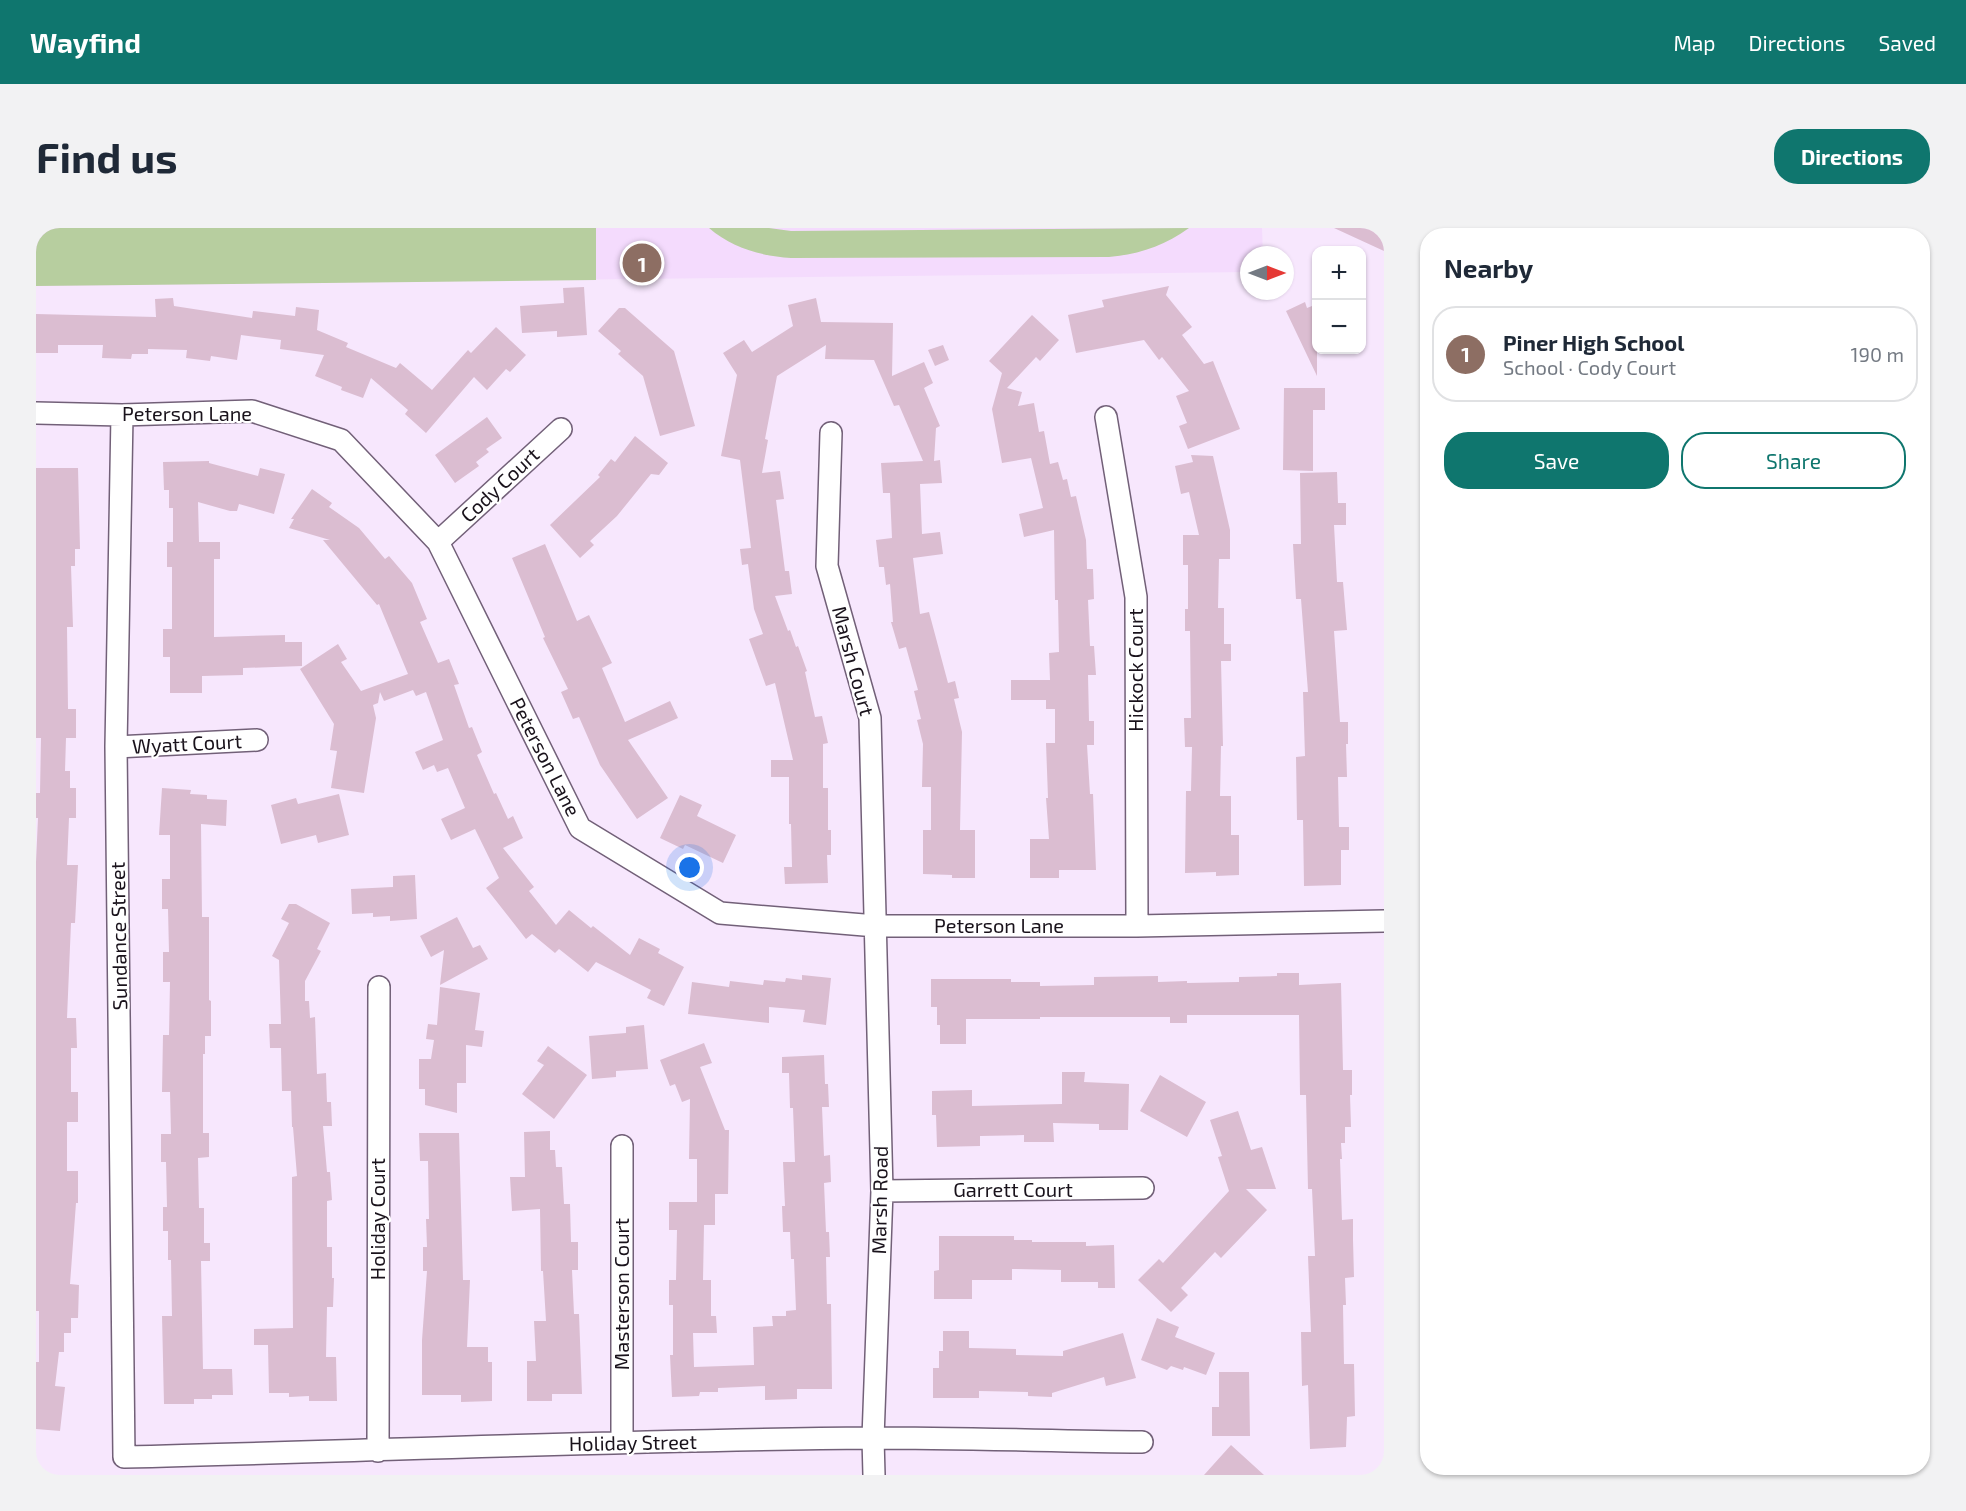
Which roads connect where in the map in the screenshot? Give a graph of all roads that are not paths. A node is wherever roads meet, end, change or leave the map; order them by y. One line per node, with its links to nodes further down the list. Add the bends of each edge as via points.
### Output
1 (36, 413): 2 (street, Peterson Lane)
2 (122, 415): 6 (street, Peterson Lane, via 252,411 341,440); 8 (street, Sundance Street)
3 (1106, 417): 11 (street, Hickock Court, via 1136,597)
4 (561, 429): 6 (street, Cody Court)
5 (831, 433): 10 (street, Marsh Court, via 826,566 870,718)
6 (438, 542): 10 (street, Peterson Lane, via 580,828 720,913)
7 (257, 740): 8 (street, Wyatt Court)
8 (116, 747): 20 (street, Sundance Street)
9 (1384, 921): 11 (street, Peterson Lane)
10 (876, 926): 11 (street, Peterson Lane); 15 (street, Marsh Road)
11 (1137, 926)
12 (379, 987): 19 (street, Holiday Court)
13 (622, 1146): 18 (street, Masterson Court)
14 (1143, 1188): 15 (street, Garrett Court)
15 (882, 1191): 16 (street, Marsh Road)
16 (873, 1438): 17 (street, Holiday Street); 18 (street, Holiday Street); 21 (street, Marsh Road)
17 (1142, 1442)
18 (622, 1443): 19 (street, Holiday Street)
19 (378, 1451): 20 (street, Holiday Street)
20 (124, 1457)
21 (874, 1475)

